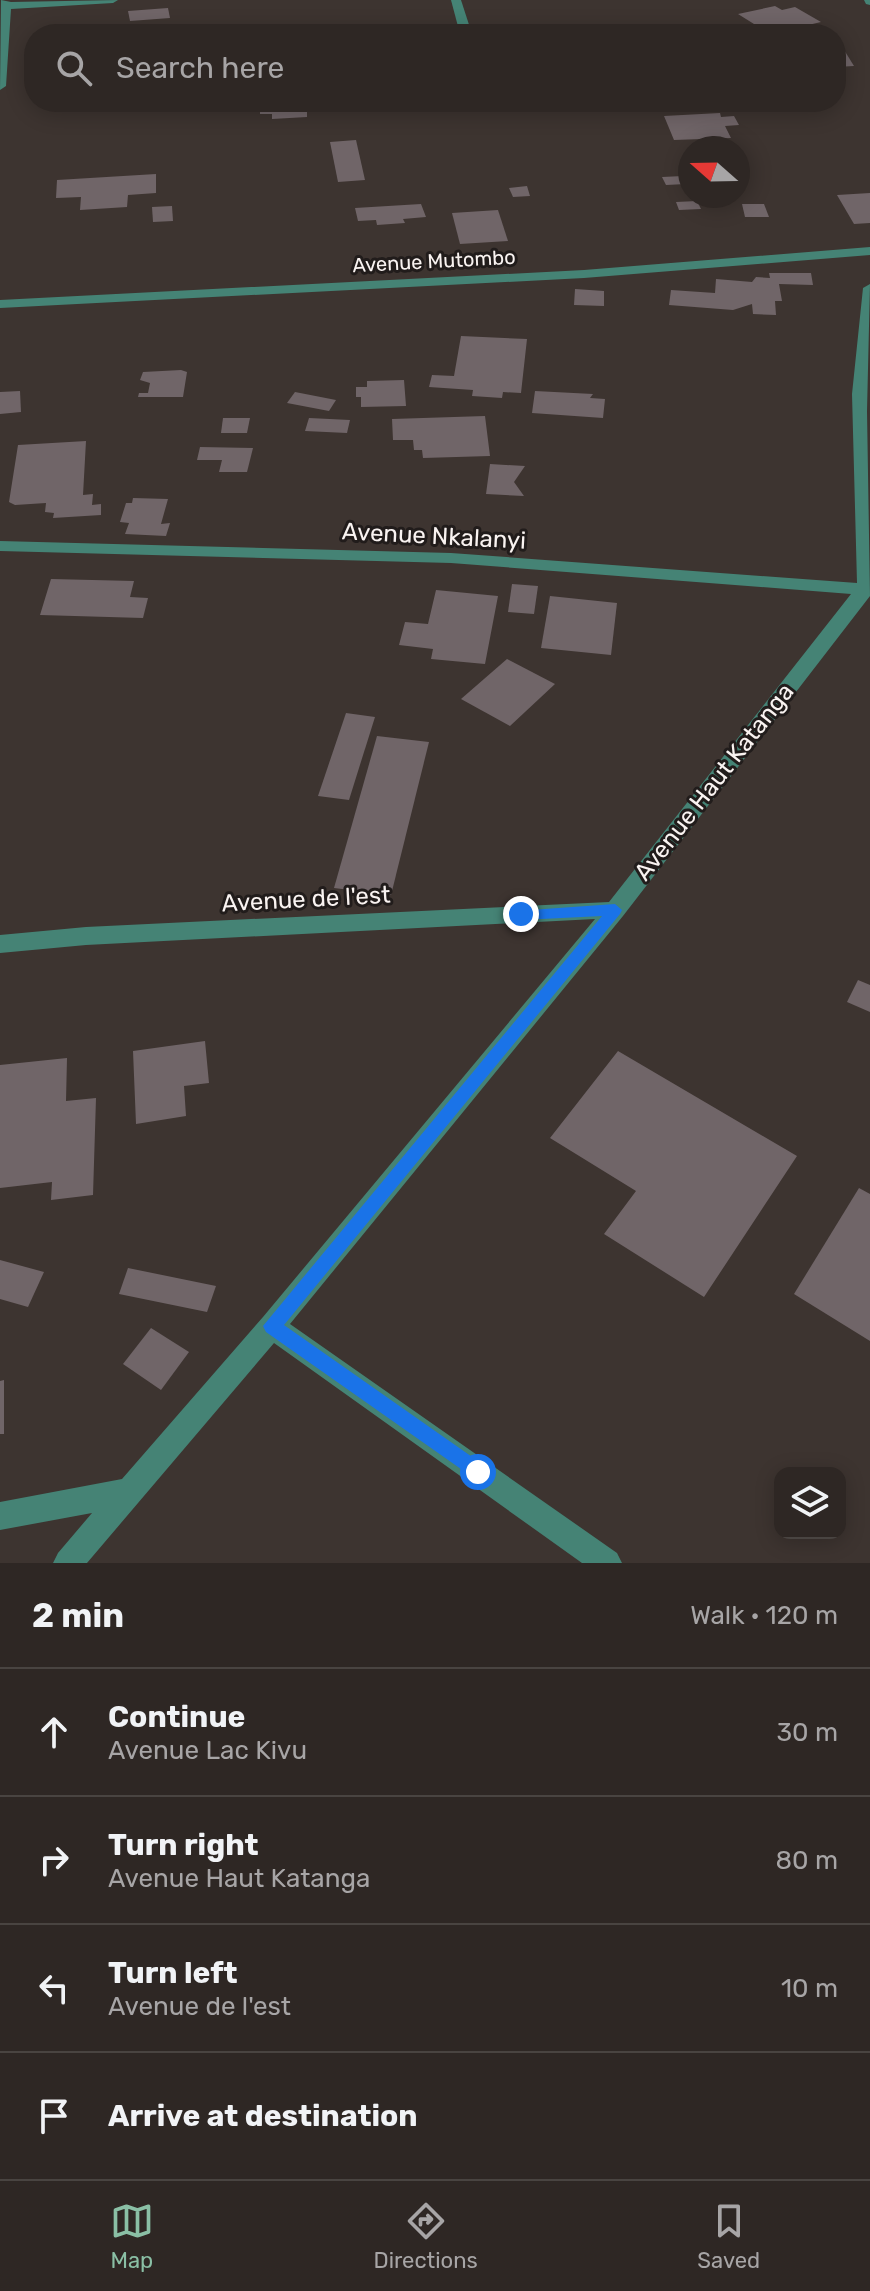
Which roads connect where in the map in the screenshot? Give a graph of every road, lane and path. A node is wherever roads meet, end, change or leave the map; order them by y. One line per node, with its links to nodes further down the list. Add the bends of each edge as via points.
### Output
1 (113, 0): 3 (street)
2 (456, 0): 4 (street)
3 (4, 4): 5 (street)
4 (463, 24)
5 (0, 86)
6 (870, 251): 8 (street, Avenue Mutombo, via 584,274)
7 (870, 288): 10 (street, via 860,426)
8 (0, 304)
9 (0, 546): 10 (street, Avenue Nkalanyi, via 451,558)
10 (867, 589): 11 (street, Avenue Haut Katanga)
11 (615, 910): 12 (street, Avenue de l'est); 13 (street, Avenue Haut Katanga)
12 (0, 944)
13 (272, 1326): 14 (street, Avenue Haut Katanga); 17 (street)
14 (129, 1492): 15 (street); 16 (street, Avenue Haut Katanga)
15 (0, 1516)
16 (68, 1563)
17 (607, 1563)

